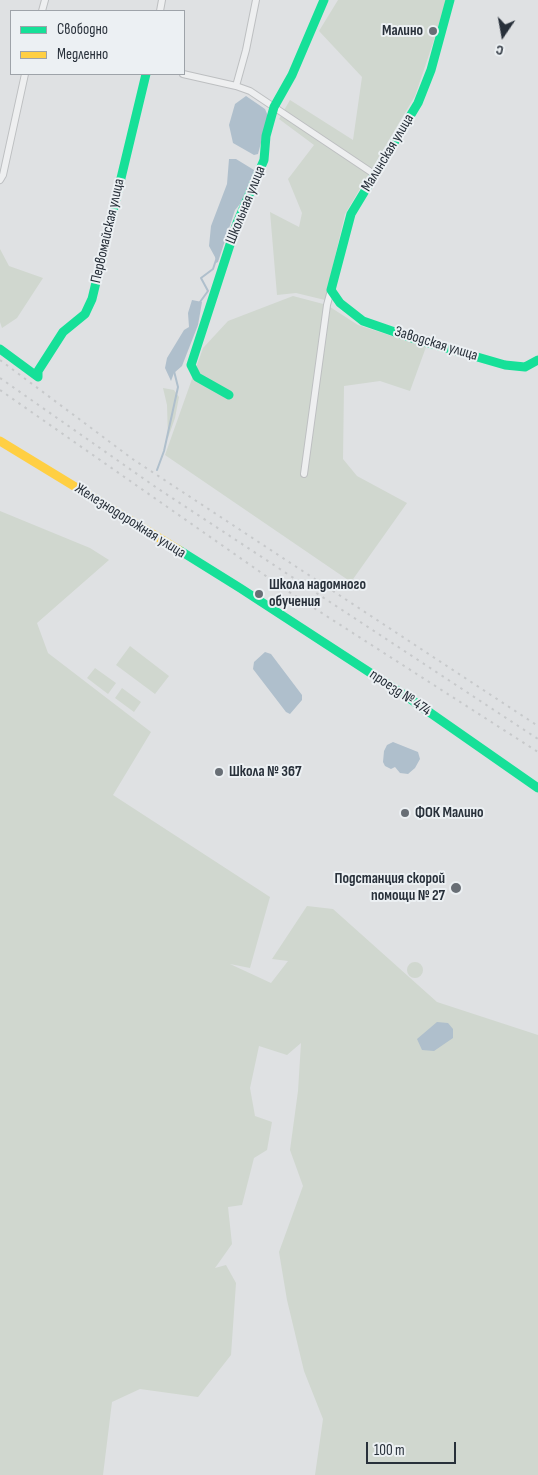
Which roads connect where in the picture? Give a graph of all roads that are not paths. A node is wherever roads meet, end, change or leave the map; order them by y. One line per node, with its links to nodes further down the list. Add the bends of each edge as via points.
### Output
1 (256, 0): 7 (street)
2 (324, 0): 8 (street, Школьная улица)
3 (450, 0): 9 (street, Малинская улица, via 431,70 418,103)
4 (185, 74): 7 (street)
5 (26, 75): 10 (street)
6 (146, 75): 12 (street, Первомайская улица, via 86,314 63,332 38,371 38,377)
7 (236, 86): 8 (street)
8 (274, 107): 9 (street); 14 (street, Школьная улица, via 264,160 237,223 190,365 196,377)
9 (374, 174): 11 (street, Малинская улица, via 352,214)
10 (0, 180)
11 (332, 290): 13 (street, Заводская улица, via 340,303 363,321 415,339 505,365 525,367); 16 (street, via 327,305)
12 (0, 349)
13 (538, 360)
14 (229, 395)
15 (0, 441): 17 (street, Железнодорожная улица)
16 (304, 474)
17 (259, 601): 18 (street, проезд № 474, via 409,698)
18 (538, 788)

